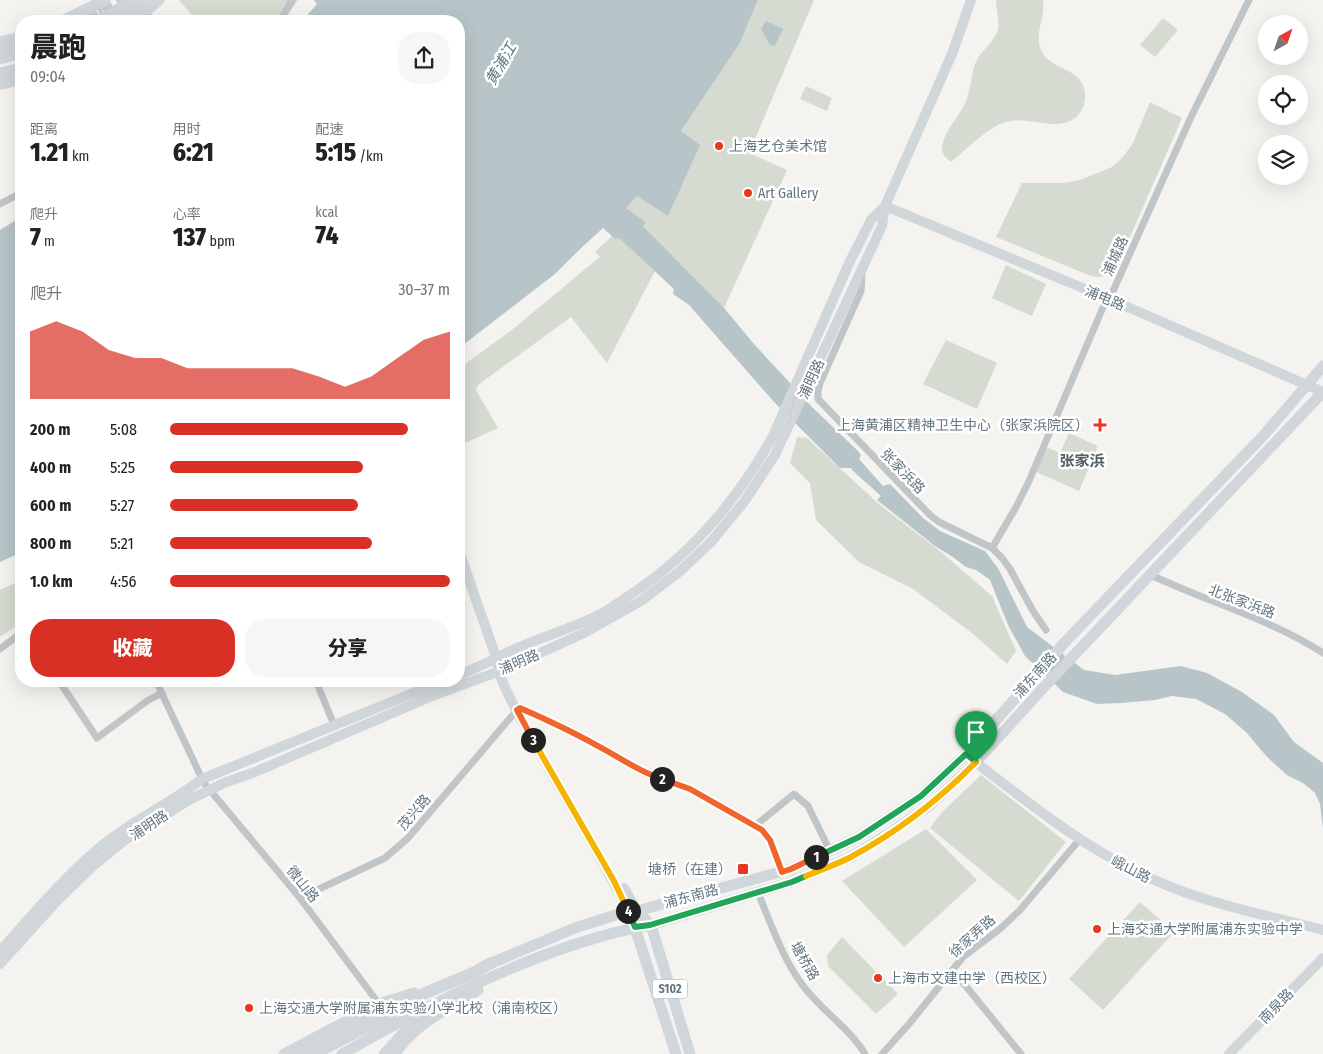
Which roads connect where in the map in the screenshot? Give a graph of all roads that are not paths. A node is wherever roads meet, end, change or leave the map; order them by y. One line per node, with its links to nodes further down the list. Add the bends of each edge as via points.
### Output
1 (105, 0): 7 (main road)
2 (159, 0): 6 (main road)
3 (292, 0): 10 (street)
4 (971, 0): 26 (main road, 浦明路, via 952,54)
5 (1249, 0): 28 (street, 浦城路)
6 (141, 6): 8 (main road); 9 (main road)
7 (74, 15)
8 (117, 15)
9 (125, 15)
10 (283, 15)
11 (15, 42): 13 (highway)
12 (15, 43): 14 (highway)
13 (0, 44)
14 (0, 50)
15 (15, 55): 17 (main road)
16 (15, 58): 17 (main road)
17 (0, 59)
18 (0, 73): 19 (main road)
19 (15, 75)
20 (15, 77): 22 (highway)
21 (15, 79): 23 (main road)
22 (0, 81)
23 (0, 88)
24 (15, 196): 25 (street)
25 (0, 204)
26 (885, 206): 27 (main road, 浦明路, via 882,226); 28 (main road, 浦电路); 32 (main road, 浦明路, via 870,220 850,261 803,366)
27 (862, 270): 32 (main road, 浦明路, via 813,375); 33 (street, 张家浜路, via 861,292 820,382 818,400 938,522)
28 (1107, 298): 30 (main road, 浦电路); 33 (street, 浦城路, via 1028,481)
29 (1323, 366): 30 (main road, 浦东南路)
30 (1308, 385): 31 (main road, 浦电路); 52 (main road, 浦东南路, via 1066,641)
31 (1323, 392): 35 (main road, 浦东南路)
32 (776, 440): 40 (main road, 浦明路, via 713,523 673,564 602,614); 41 (main road, 浦明路, via 775,455 744,502 711,542 679,572 641,601 586,632)
33 (992, 548): 36 (street, 张家浜路, via 1010,569)
34 (465, 568): 40 (main road)
35 (1151, 575): 39 (street, 北张家浜路, via 1280,629); 53 (main road, 浦东南路)
36 (1046, 630)
37 (15, 638): 38 (street)
38 (0, 649)
39 (1323, 654)
40 (496, 658): 41 (main road); 42 (main road, 浦明路)
41 (500, 670): 43 (main road, 浦明路); 50 (main road)
42 (465, 672)
43 (465, 683)
44 (63, 687): 49 (street, via 97,738 146,701)
45 (159, 687): 49 (street, 微山路)
46 (319, 687): 51 (street)
47 (428, 687): 51 (main road, 浦明路)
48 (455, 687): 54 (main road, 浦明路, via 255,772)
49 (162, 693): 54 (street, 微山路)
50 (519, 709): 55 (street, via 563,727 643,773 690,789); 60 (street, 茂兴路, via 408,838 385,858); 61 (main road)
51 (334, 724): 54 (main road, 浦明路)
52 (966, 754): 53 (main road, 峨山路); 57 (main road, 浦东南路, via 921,796 859,837)
53 (976, 762): 56 (main road, 峨山路); 59 (main road, 浦东南路, via 930,805 849,858 792,882)
54 (205, 784): 60 (street, 微山路); 65 (main road, 浦明路, via 185,792 93,854); 68 (main road, 浦明路, via 189,800 125,840 92,867)
55 (755, 826): 57 (street, via 794,794 808,806); 58 (street, via 770,840)
56 (1080, 839): 64 (main road, 峨山路, via 1124,866 1171,887 1235,908); 70 (street, 徐家弄路, via 1020,910 966,954)
57 (830, 851): 58 (main road, 浦东南路)
58 (782, 872): 61 (main road, 浦东南路)
59 (758, 892): 62 (main road, 浦东南路); 81 (street, 塘桥路, via 801,983 854,1038)
60 (300, 898): 72 (street, 微山路)
61 (633, 911): 62 (main road); 63 (main road); 67 (main road, 浦东南路, via 575,928)
62 (650, 925): 63 (main road, 浦东南路); 80 (main road, S102)
63 (635, 927): 69 (main road, 浦东南路); 79 (main road, S102)
64 (1323, 930)
65 (0, 950)
66 (1323, 958): 84 (main road, 南泉路)
67 (491, 963): 72 (highway); 75 (main road, 浦东南路, via 476,975)
68 (0, 964)
69 (517, 965): 71 (main road, 浦东南路); 78 (main road, 浦东南路, via 425,1023)
70 (951, 972): 82 (street, 徐家弄路); 83 (street)
71 (455, 995): 76 (main road, 浦东南路); 77 (highway, via 404,1033)
72 (376, 1009): 73 (main road); 74 (highway)
73 (284, 1054)
74 (298, 1054)
75 (315, 1054)
76 (342, 1054)
77 (385, 1054)
78 (395, 1054)
79 (676, 1054)
80 (690, 1054)
81 (865, 1054)
82 (882, 1054)
83 (1021, 1054)
84 (1230, 1054)

